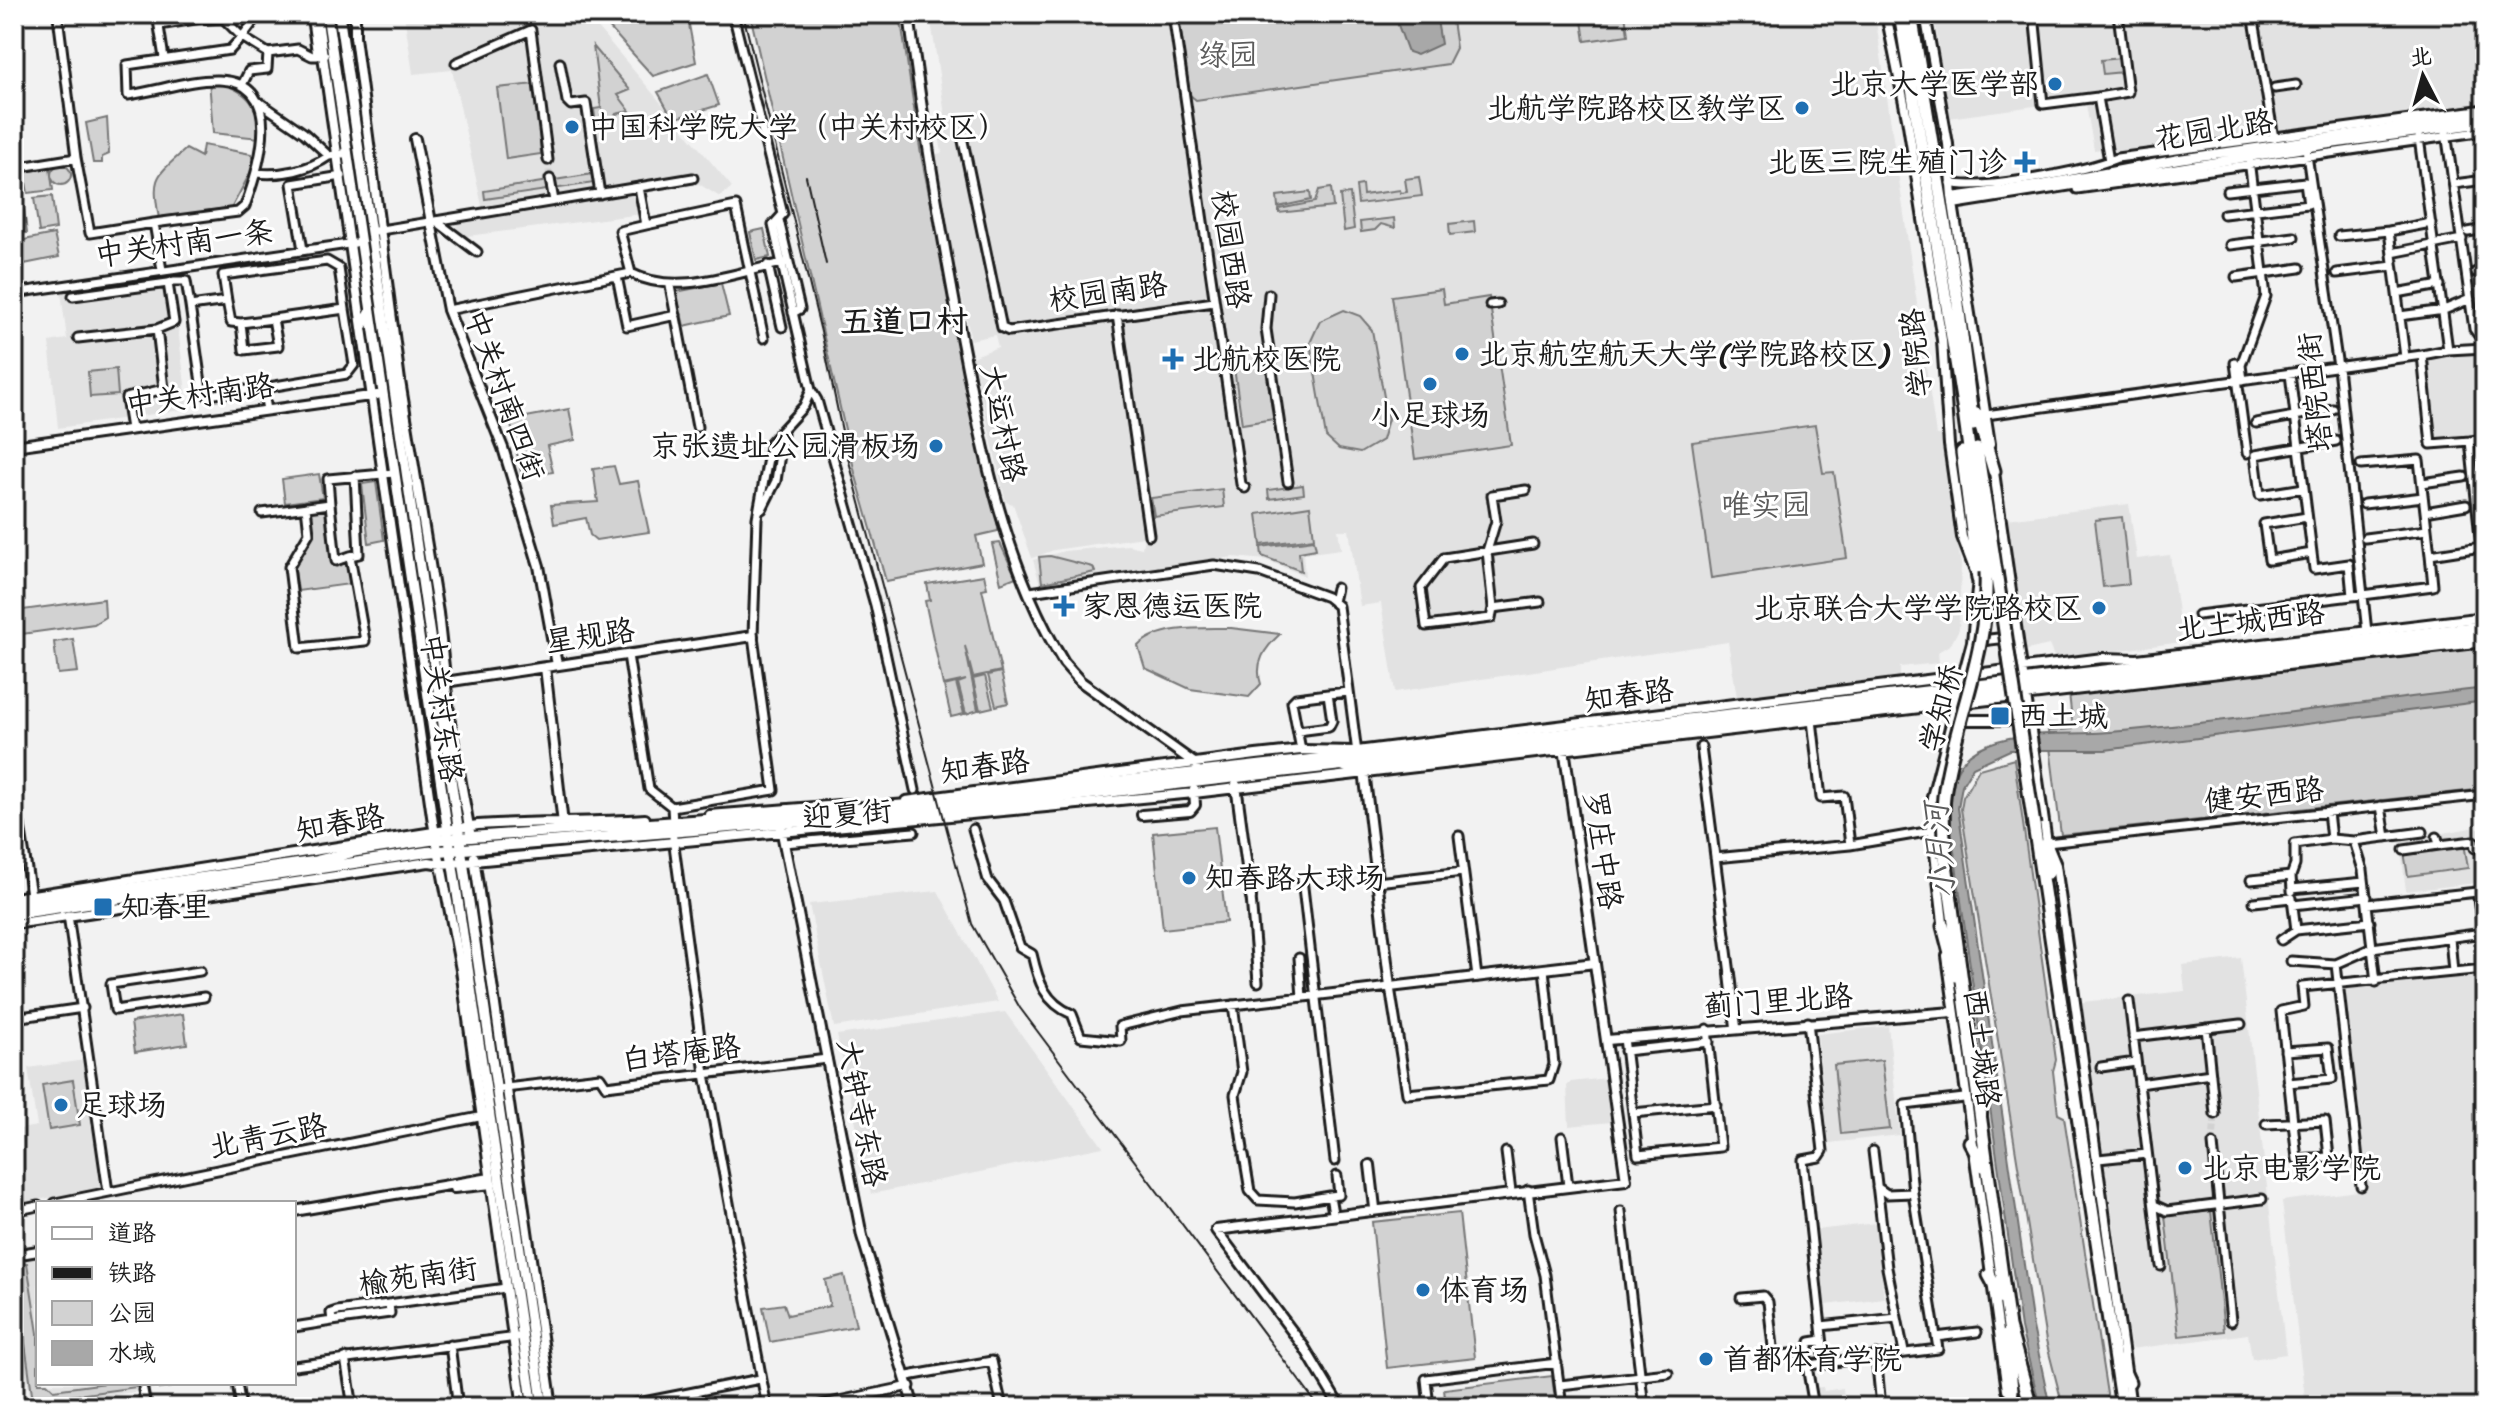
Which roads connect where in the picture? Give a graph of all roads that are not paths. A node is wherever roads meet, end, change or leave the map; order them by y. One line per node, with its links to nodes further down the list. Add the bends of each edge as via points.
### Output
1 (157, 14): 20 (street)
2 (250, 14): 21 (street, via 251,25)
3 (314, 14): 23 (street, 中关村东路)
4 (327, 14): 42 (main road, 中关村东路)
5 (339, 14): 73 (main road, 中关村东路)
6 (355, 14): 70 (street, 中关村东路)
7 (733, 14): 85 (street, via 783,214 773,225)
8 (909, 14): 181 (street, 大运村路, via 926,151 981,441 1001,526)
9 (1173, 14): 107 (street, 校园西路)
10 (1886, 14): 111 (street, 学院路)
11 (1900, 14): 122 (highway, 学院路)
12 (1911, 14): 36 (highway, 学院路)
13 (1925, 14): 46 (street, 学院路)
14 (2034, 14): 30 (street, via 2043,104)
15 (2118, 14): 30 (street, via 2128,92)
16 (58, 16): 44 (street)
17 (207, 16): 20 (street); 21 (street, via 223,18)
18 (2254, 18): 19 (street); 40 (street)
19 (2266, 20)
20 (159, 25): 24 (street)
21 (242, 37): 22 (street); 24 (street, via 230,50)
22 (268, 53): 23 (street, via 298,49); 27 (street, via 267,69 249,71)
23 (321, 55): 42 (street, 中关村东路)
24 (164, 58): 27 (street, via 127,65 128,95 216,80)
25 (456, 63): 45 (street, via 531,30)
26 (560, 63): 61 (street, via 567,101 586,103)
27 (242, 85): 31 (street)
28 (2296, 85): 29 (street)
29 (2275, 88)
30 (2098, 97): 47 (street)
31 (257, 100): 43 (street); 50 (street, via 264,146)
32 (2485, 112): 40 (street, 花园北路)
33 (2485, 123): 35 (street, 花园北路)
34 (2485, 131): 35 (street)
35 (2446, 132): 37 (street, 花园北路); 56 (street)
36 (1933, 133): 46 (highway); 104 (highway, 学院路)
37 (2419, 136): 41 (street, 花园北路); 68 (street)
38 (415, 139): 66 (street, 中关村南四街)
39 (963, 141): 115 (street, 校园南路, via 1000,325 1009,331)
40 (2275, 141): 47 (street); 63 (street, 花园北路)
41 (2307, 152): 48 (street, 花园北路); 130 (street, 塔院西街)
42 (344, 154): 43 (street); 51 (street, 中关村东路); 78 (main road, 中关村东路)
43 (329, 156): 50 (street, via 299,169)
44 (76, 158): 49 (street); 67 (street, via 90,233)
45 (548, 160)
46 (1947, 161): 55 (street, 学院路)
47 (2109, 161): 55 (street, via 1973,185)
48 (2249, 161): 58 (street); 59 (street); 63 (street, 花园北路)
49 (14, 168)
50 (256, 173): 67 (street, via 238,212)
51 (342, 176): 78 (street, 中关村东路); 82 (street, via 292,184)
52 (693, 178): 57 (street)
53 (550, 179): 62 (street)
54 (2485, 180): 56 (street)
55 (1950, 183): 63 (street, 学院路)
56 (2454, 184): 77 (street)
57 (639, 187): 61 (street); 69 (street)
58 (2252, 188): 60 (street); 64 (street); 64 (street, via 2305,182 2308,204)
59 (2077, 189)
60 (2227, 191)
61 (600, 194): 62 (street)
62 (554, 201): 66 (street)
63 (1952, 201): 96 (street, 学院路)
64 (2255, 212): 65 (street); 79 (street)
65 (2224, 214)
66 (434, 221): 70 (street); 83 (street); 110 (street, 中关村南四街)
67 (154, 223): 89 (street)
68 (2431, 223): 72 (street); 81 (street)
69 (646, 225): 90 (street, via 736,206); 91 (street, via 620,231)
70 (382, 229): 73 (street); 199 (street, 中关村东路)
71 (2485, 229): 74 (street)
72 (2389, 231): 75 (street); 84 (street)
73 (369, 232): 135 (main road, 中关村东路)
74 (2468, 232)
75 (2339, 236)
76 (2294, 237): 79 (street)
77 (2462, 239): 81 (street); 105 (street)
78 (356, 243): 82 (street, 中关村南一条); 113 (main road, 中关村东路); 119 (street, 中关村东路)
79 (2260, 243): 80 (street); 93 (street)
80 (2230, 245)
81 (2435, 245): 84 (street); 98 (street)
82 (303, 250): 89 (street, 中关村南一条)
83 (477, 252)
84 (2392, 253): 87 (street)
85 (784, 262): 86 (street); 134 (street)
86 (768, 265): 90 (street); 120 (street)
87 (2393, 266): 92 (street); 101 (street)
88 (2300, 268): 93 (street)
89 (165, 269): 97 (street); 100 (street, 中关村南一条)
90 (750, 269): 99 (street); 124 (street)
91 (631, 273): 94 (street); 99 (street)
92 (2337, 273)
93 (2264, 275): 95 (street); 132 (street, via 2266,296)
94 (617, 276): 110 (street); 114 (street, via 627,326)
95 (2236, 277)
96 (1964, 281): 104 (highway); 139 (street, 学院路)
97 (171, 282): 103 (street); 108 (street, via 186,281); 121 (street, via 174,322)
98 (2440, 285): 101 (street); 112 (street)
99 (670, 286): 114 (street)
100 (14, 293)
101 (2397, 293): 116 (street)
102 (1269, 294): 155 (street, via 1266,329)
103 (73, 296)
104 (1957, 296): 136 (highway, 学院路)
105 (2470, 299): 112 (street); 125 (street, via 2474,329)
106 (227, 301): 108 (street); 109 (street, via 223,275 327,261 339,268); 118 (street, via 231,322)
107 (1214, 302): 115 (street, 校园南路); 157 (street, 校园西路)
108 (190, 306): 133 (street, via 202,390 207,395)
109 (345, 309): 117 (street); 133 (street, via 354,365 347,374)
110 (448, 310): 197 (street, 中关村南四街, via 512,478 539,566)
111 (1936, 310): 122 (highway); 178 (street, 学院路, via 1962,537)
112 (2444, 310): 116 (street); 126 (street)
113 (371, 311): 119 (main road); 135 (main road, 中关村东路)
114 (676, 315): 142 (street)
115 (1117, 315): 169 (street)
116 (2400, 316): 128 (street)
117 (273, 319): 118 (street); 118 (street, via 278,346 244,350)
118 (241, 323)
119 (363, 325): 135 (street, 中关村东路)
120 (782, 327)
121 (157, 329): 123 (street); 143 (street, via 164,389 126,398)
122 (1950, 334): 178 (highway, 学院路)
123 (78, 338)
124 (764, 338)
125 (2485, 346): 126 (street)
126 (2448, 350): 127 (street)
127 (2422, 355): 128 (street); 146 (street, via 2431,444)
128 (2405, 357): 130 (street)
129 (2235, 363): 132 (street)
130 (2338, 367): 131 (street); 182 (street, 塔院西街)
131 (2290, 374): 132 (street); 140 (street)
132 (2240, 381): 139 (street); 149 (street)
133 (263, 388): 138 (street)
134 (811, 390): 192 (street, via 804,406 771,442 757,518); 216 (street, via 875,605)
135 (383, 394): 138 (street, 中关村南路); 152 (main road, 中关村东路); 200 (main road, 中关村东路)
136 (1971, 395): 151 (highway); 178 (highway, 学院路)
137 (2333, 409): 140 (street)
138 (267, 410): 143 (street, 中关村南路)
139 (1986, 415): 151 (street, 学院路)
140 (2295, 417): 141 (street); 148 (street)
141 (2256, 423)
142 (697, 427)
143 (131, 429): 147 (street, 中关村南路)
144 (2485, 439): 146 (street)
145 (2336, 441): 148 (street)
146 (2470, 441): 172 (street)
147 (14, 446)
148 (2299, 448): 158 (street); 158 (street, via 2255,455 2260,495)
149 (2247, 453)
150 (2361, 465): 156 (street, via 2419,460)
151 (1994, 471): 193 (street, 学院路)
152 (390, 474): 153 (street); 231 (main road, 中关村东路)
153 (355, 476): 161 (street, via 328,479); 176 (street, via 359,554)
154 (2464, 477): 156 (street)
155 (1288, 482)
156 (2422, 483): 160 (street)
157 (1245, 488)
158 (2304, 488): 167 (street)
159 (1526, 490): 173 (street, via 1492,495 1496,521)
160 (2423, 497): 162 (street); 165 (street)
161 (330, 504): 164 (street); 176 (street, via 336,561)
162 (2364, 504)
163 (2466, 505): 165 (street)
164 (306, 507): 166 (street); 176 (street, via 309,533 289,567 299,648 365,641)
165 (2425, 512): 168 (street)
166 (262, 513)
167 (2307, 517): 174 (street); 174 (street, via 2264,524 2269,560)
168 (2427, 530): 170 (street); 175 (street)
169 (1149, 535)
170 (2365, 538)
171 (1533, 544): 173 (street)
172 (2481, 547): 175 (street); 177 (street)
173 (1487, 551): 186 (street); 186 (street, via 1444,558 1421,588 1426,626 1491,618)
174 (2312, 553): 183 (street, via 2314,569 2349,564)
175 (2430, 555): 182 (street, via 2433,586)
176 (350, 556)
177 (2484, 570): 179 (street)
178 (1987, 574): 194 (street, 学院路); 244 (highway, 学知桥, bridge, via 1982,649 1946,782); 264 (highway, 学知桥, bridge)
179 (2485, 584)
180 (1336, 588): 184 (street)
181 (1030, 592): 184 (street, via 1214,565 1259,572); 213 (street, 大运村路, via 1052,643 1080,681)
182 (2363, 595): 183 (street); 190 (street, 塔院西街)
183 (2352, 596): 187 (street)
184 (1333, 602): 203 (street, via 1338,606)
185 (1540, 602): 186 (street)
186 (1493, 608)
187 (2198, 615)
188 (2485, 617): 190 (street, 北土城西路)
189 (2485, 626): 201 (main road, 北土城西路)
190 (2367, 632): 201 (street, 北土城西路, via 2137,659 2103,658)
191 (2485, 635): 201 (main road, 北土城西路)
192 (753, 636): 196 (street, 星规路); 219 (street, via 774,790)
193 (2018, 637): 194 (street); 201 (street, 学院路)
194 (1972, 642): 202 (street, 学院路)
195 (2485, 642): 201 (street, 北土城西路)
196 (628, 655): 197 (street, 星规路); 219 (street, via 649,789)
197 (557, 665): 198 (street, 星规路)
198 (545, 667): 199 (street, 星规路); 232 (street)
199 (447, 681): 200 (street, 星规路); 227 (street, 中关村东路)
200 (434, 683): 227 (main road, 中关村东路)
201 (2024, 683): 202 (main road); 202 (street); 207 (street)
202 (1959, 691): 205 (street, 知春路); 206 (street, 西土城路); 209 (main road, 知春路); 212 (street, 知春路)
203 (1349, 692): 204 (street); 212 (street)
204 (1328, 694): 208 (street, via 1329,727); 208 (street, via 1292,702)
205 (1812, 720): 209 (street, 知春路); 239 (street, via 1821,798 1844,796)
206 (1951, 721): 207 (street); 267 (street, 西土城路, via 1932,797)
207 (2030, 722): 238 (street)
208 (1298, 731): 211 (street)
209 (1564, 743): 212 (main road, 知春路); 212 (street, 知春路); 275 (street, 罗庄中路)
210 (1701, 747): 245 (street)
211 (1301, 750): 212 (street, 知春路); 213 (street, 知春路)
212 (1361, 762): 213 (main road, 知春路); 214 (street, 知春路); 252 (street)
213 (1196, 778): 214 (street, 知春路); 221 (street, via 1190,811); 222 (main road, 知春路, via 985,806); 222 (street, 知春路, via 906,801)
214 (1236, 785): 256 (street)
215 (14, 787): 255 (street)
216 (915, 790)
217 (2485, 795): 218 (street, 健安西路)
218 (2381, 806): 220 (street, 健安西路); 234 (street)
219 (672, 807): 225 (street)
220 (2328, 812): 235 (street); 238 (street, 健安西路)
221 (1142, 815)
222 (780, 820): 225 (main road, 知春路); 237 (street, 大钟寺东路)
223 (623, 821): 224 (street); 225 (street, 知春路); 232 (street, 知春路)
224 (613, 827): 225 (main road, 知春路); 232 (main road, 知春路)
225 (673, 829): 232 (main road, 知春路); 310 (street)
226 (973, 829): 291 (street, via 988,880 1004,901 1020,947 1032,954 1038,982 1056,1007 1072,1014 1081,1037 1121,1041 1120,1026)
227 (465, 832): 231 (main road, 知春路); 232 (main road, 知春路); 243 (main road, 中关村东路)
228 (914, 832): 237 (street, 迎夏街)
229 (1926, 832): 239 (street)
230 (2423, 832): 234 (street)
231 (443, 835): 242 (main road, 中关村东路); 249 (street, 知春路, via 348,844); 254 (main road, 知春路)
232 (564, 836): 243 (main road, 知春路)
233 (1459, 836): 247 (street)
234 (2386, 837): 236 (street)
235 (2331, 839): 236 (street); 248 (street, via 2295,844)
236 (2354, 841): 253 (street)
237 (784, 843): 307 (street, 大钟寺东路)
238 (2047, 843): 264 (highway); 328 (street, via 2056,865)
239 (1850, 845): 245 (street)
240 (2485, 847): 241 (street, via 2475,848 2474,841 2438,841)
241 (2404, 850)
242 (446, 851): 243 (main road, 知春路); 246 (main road, 中关村东路); 262 (main road, 知春路)
243 (469, 855): 246 (street, 知春路); 314 (main road, 中关村东路); 314 (street, 中关村东路, via 503,1073)
244 (1945, 856): 296 (highway, 西土城路)
245 (1715, 858): 281 (street)
246 (447, 864): 263 (street, 知春路, via 429,862); 319 (main road, 中关村东路)
247 (1463, 872): 252 (street); 282 (street)
248 (2291, 876): 251 (street); 257 (street)
249 (144, 879): 254 (main road); 255 (street, 知春路)
250 (1302, 879): 287 (street)
251 (2251, 880)
252 (1377, 882): 286 (street)
253 (2364, 882): 257 (street); 259 (street)
254 (168, 884): 261 (main road, 知春路)
255 (31, 895): 258 (street, 知春路)
256 (1251, 897): 283 (street)
257 (2292, 897): 259 (street); 260 (street); 268 (street)
258 (14, 898)
259 (2367, 900): 265 (street); 269 (street, via 2477,892)
260 (2254, 902)
261 (14, 905)
262 (14, 914)
263 (68, 915): 266 (street, 知春路); 292 (street)
264 (2050, 918): 373 (highway)
265 (2370, 922): 268 (street); 272 (street)
266 (14, 924)
267 (1943, 926): 293 (street, 西土城路); 296 (highway)
268 (2296, 930): 271 (street)
269 (2484, 933): 270 (street)
270 (2450, 938): 272 (street); 280 (street)
271 (2281, 940)
272 (2372, 948): 276 (street); 284 (street)
273 (1299, 958): 289 (street)
274 (2291, 961): 276 (street)
275 (1595, 963): 277 (street); 303 (street, 罗庄中路)
276 (2336, 964): 285 (street)
277 (1544, 969): 282 (street); 286 (street, via 1554,1064 1549,1080 1407,1094)
278 (2485, 969): 280 (street)
279 (200, 971): 288 (street, via 111,984 113,998 115,1010)
280 (2453, 972): 284 (street)
281 (1730, 974): 298 (street)
282 (1477, 977): 286 (street)
283 (1258, 982)
284 (2376, 982): 285 (street)
285 (2338, 986): 306 (street, via 2302,987 2304,1006 2281,1011); 335 (street)
286 (1390, 987): 287 (street)
287 (1314, 996): 289 (street); 329 (street)
288 (204, 997)
289 (1302, 997): 291 (street)
290 (2129, 1001): 301 (street)
291 (1233, 1005): 341 (street, via 1242,1072 1235,1095 1250,1191 1258,1200 1295,1202)
292 (83, 1008): 294 (street); 338 (street)
293 (1953, 1012): 295 (street, 蓟门里北路); 315 (street, 西土城路)
294 (14, 1018)
295 (1808, 1022): 298 (street, 蓟门里北路); 363 (street, via 1823,1151 1803,1160)
296 (1969, 1022): 331 (highway, 西土城路)
297 (2241, 1024): 299 (street)
298 (1736, 1027): 302 (street, 蓟门里北路)
299 (2206, 1028): 301 (street); 311 (street)
300 (1707, 1029): 304 (street)
301 (2133, 1037): 308 (street)
302 (1624, 1038): 303 (street, 蓟门里北路); 305 (street)
303 (1607, 1040): 334 (street, 罗庄中路, via 1626,1180)
304 (1709, 1042): 305 (street); 316 (street)
305 (1625, 1051): 317 (street)
306 (2285, 1051): 312 (street); 312 (street, via 2328,1048 2332,1079)
307 (827, 1059): 310 (street, 白塔庵路); 381 (street, 大钟寺东路, via 862,1236)
308 (2136, 1062): 309 (street); 313 (street)
309 (2101, 1067)
310 (705, 1074): 314 (street, 白塔庵路, via 606,1086 600,1077); 383 (street)
311 (2211, 1074): 313 (street); 318 (street)
312 (2288, 1083): 320 (street)
313 (2139, 1084): 327 (street)
314 (500, 1088): 395 (main road, 中关村东路); 396 (street, 中关村东路)
315 (1964, 1098): 323 (street, 西土城路); 340 (street, via 1905,1105)
316 (1716, 1105): 317 (street); 317 (street, via 1720,1147 1638,1155)
317 (1633, 1113)
318 (2215, 1114)
319 (485, 1116): 333 (main road, 中关村东路); 338 (street, 北青云路)
320 (2292, 1122): 320 (street, via 2297,1159 2329,1157 2325,1121); 321 (street)
321 (2266, 1124)
322 (1562, 1137): 334 (street)
323 (1970, 1142): 331 (highway); 355 (street, 西土城路)
324 (2213, 1144): 344 (street)
325 (1873, 1151): 336 (street)
326 (1506, 1152): 339 (street)
327 (2147, 1154): 328 (street); 345 (street)
328 (2098, 1159): 384 (street)
329 (1335, 1161)
330 (1370, 1165): 347 (street)
331 (1987, 1174): 359 (highway, 西土城路)
332 (1337, 1176): 341 (street, via 1339,1195)
333 (494, 1180): 349 (street); 356 (street, 中关村东路); 367 (main road, 中关村东路)
334 (1568, 1186): 337 (street)
335 (2361, 1186)
336 (1877, 1187): 340 (street, via 1887,1194); 360 (street)
337 (1528, 1190): 339 (street); 376 (street)
338 (108, 1192): 343 (street, 北青云路)
339 (1511, 1192): 347 (street)
340 (1913, 1193): 368 (street)
341 (1330, 1196): 351 (street)
342 (2262, 1199): 344 (street)
343 (65, 1201)
344 (2220, 1204): 345 (street, via 2167,1211); 362 (street)
345 (2154, 1205): 354 (street)
346 (36, 1206): 348 (street)
347 (1375, 1208): 351 (street)
348 (14, 1211)
349 (296, 1211)
350 (1621, 1211): 382 (street)
351 (1333, 1213): 402 (street, via 1216,1230 1304,1347)
352 (36, 1251): 353 (street)
353 (14, 1255)
354 (2161, 1266)
355 (1989, 1275): 359 (highway); 408 (street, 西土城路)
356 (506, 1288): 358 (street, 榆苑南街); 367 (street, 中关村东路)
357 (1741, 1298): 371 (street, via 1763,1296 1768,1302 1774,1356)
358 (389, 1304): 361 (street, 榆苑南街, via 337,1311 331,1313); 361 (street, via 390,1313)
359 (2005, 1306): 365 (highway, 西土城路)
360 (1897, 1318): 363 (street); 372 (street)
361 (332, 1321): 364 (street)
362 (2231, 1321)
363 (1821, 1326): 369 (street)
364 (296, 1327)
365 (2009, 1327): 408 (highway); 409 (highway, 西土城路)
366 (1977, 1332): 368 (street)
367 (518, 1337): 370 (street); 393 (street, 中关村东路); 394 (main road, 中关村东路)
368 (1936, 1337): 372 (street, via 1938,1349)
369 (1822, 1340): 371 (street, via 1810,1342); 377 (street)
370 (450, 1345): 375 (street); 392 (street)
371 (1807, 1352): 378 (street)
372 (1904, 1352): 374 (street)
373 (2114, 1353): 384 (highway); 410 (highway)
374 (1876, 1355): 377 (street); 407 (street)
375 (345, 1358): 379 (street); 391 (street)
376 (1557, 1363): 386 (street); 403 (street, via 1426,1379)
377 (1825, 1364): 378 (street)
378 (1809, 1365): 406 (street)
379 (296, 1366)
380 (1668, 1373): 382 (street)
381 (908, 1376): 387 (street, 大钟寺东路); 401 (street, via 992,1361)
382 (1641, 1376): 386 (street); 405 (street)
383 (760, 1379): 397 (street); 398 (street)
384 (2129, 1382): 411 (street)
385 (237, 1385): 390 (street)
386 (1560, 1385): 404 (street)
387 (910, 1386): 399 (street); 400 (street, 大钟寺东路)
388 (143, 1390): 389 (street)
389 (146, 1407)
390 (241, 1407)
391 (353, 1407)
392 (458, 1407)
393 (523, 1407)
394 (533, 1407)
395 (543, 1407)
396 (552, 1407)
397 (618, 1407)
398 (767, 1407)
399 (810, 1407)
400 (914, 1407)
401 (1002, 1407)
402 (1340, 1407)
403 (1429, 1407)
404 (1562, 1407)
405 (1644, 1407)
406 (1814, 1407)
407 (1881, 1407)
408 (2010, 1407)
409 (2031, 1407)
410 (2122, 1407)
411 (2131, 1407)

